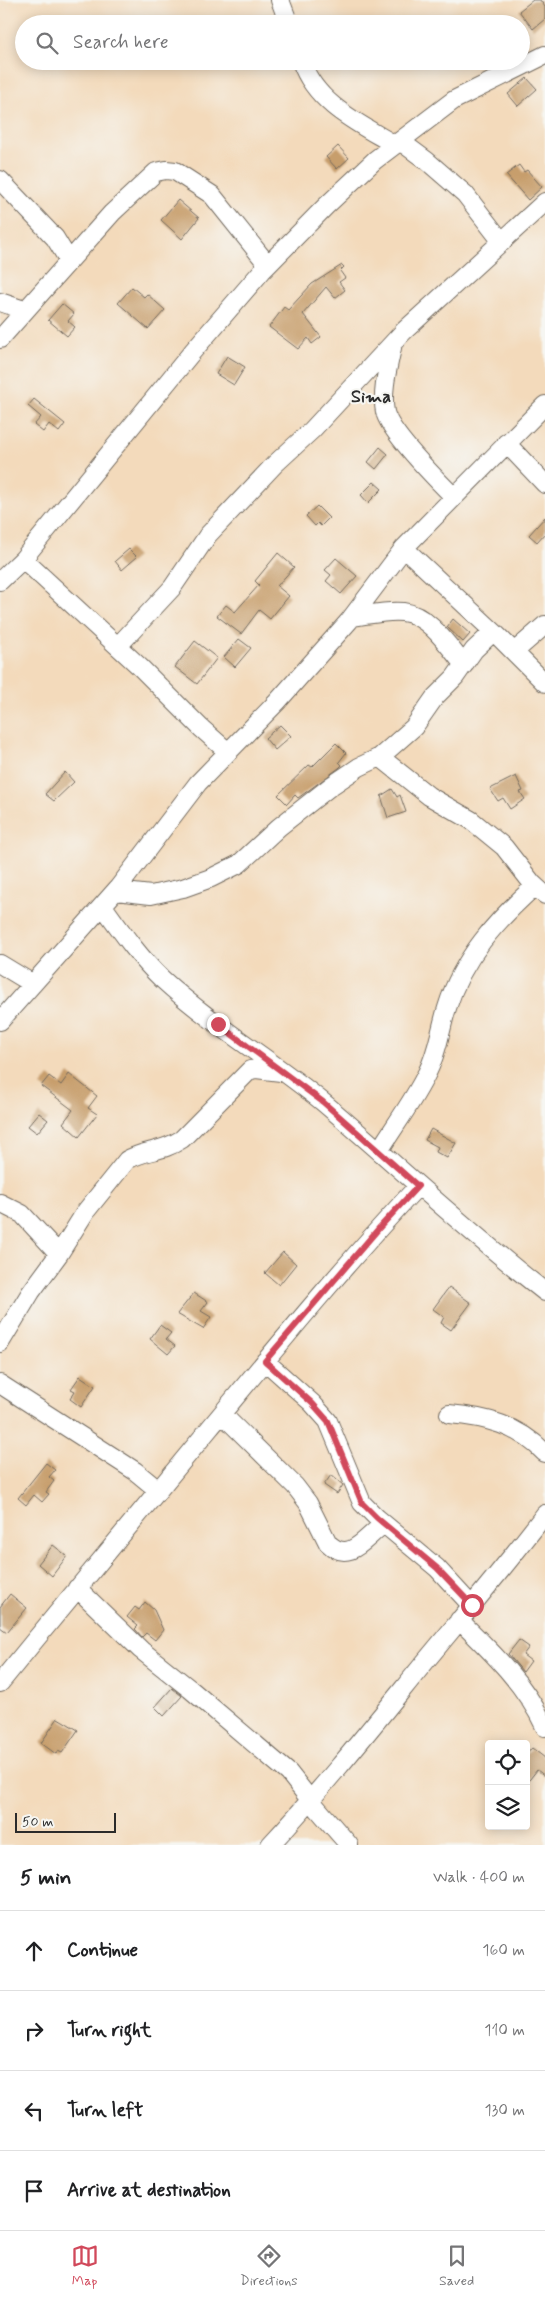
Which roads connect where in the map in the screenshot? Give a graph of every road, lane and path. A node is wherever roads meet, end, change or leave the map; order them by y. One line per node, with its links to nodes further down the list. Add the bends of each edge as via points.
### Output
1 (280, 0): 2 (street)
2 (285, 15)
3 (545, 55): 4 (street)
4 (530, 62)
5 (305, 70): 7 (street, via 315,90 332,105)
6 (515, 70): 7 (street, via 454,100)
7 (397, 143): 10 (street, via 427,161 465,194); 12 (street, via 347,186)
8 (0, 180): 11 (street, via 56,238)
9 (545, 202): 10 (street)
10 (502, 242): 16 (street)
11 (69, 261): 12 (street, via 140,185 156,172 166,170 187,177 212,195); 14 (street)
12 (268, 265): 22 (street, via 193,350)
13 (0, 302): 14 (street)
14 (24, 310): 15 (street)
15 (0, 339)
16 (393, 342): 20 (street, via 385,385 385,412 392,426 425,467); 27 (street, via 208,535 172,588)
17 (545, 405): 18 (street)
18 (506, 443): 19 (street); 20 (street)
19 (545, 484)
20 (453, 496): 21 (street)
21 (404, 548): 24 (street); 26 (street)
22 (23, 559): 23 (street); 27 (street)
23 (0, 582)
24 (352, 617): 29 (street, via 389,612 414,615 428,625); 31 (street)
25 (545, 626): 28 (street)
26 (493, 632): 28 (street); 29 (street)
27 (118, 646): 31 (street)
28 (514, 652): 30 (street)
29 (464, 665): 32 (street, via 414,727)
30 (545, 683)
31 (228, 752): 34 (street, via 198,783)
32 (380, 757): 33 (street, via 429,796 471,820 504,847); 34 (street, via 358,767 331,786 239,864 183,888 151,895)
33 (541, 888): 40 (street, via 497,921 476,948 447,1007 438,1048 427,1074)
34 (116, 891): 35 (street)
35 (103, 906): 37 (street); 39 (street, via 133,948 162,978)
36 (0, 964): 37 (street)
37 (33, 984): 38 (street)
38 (0, 1021)
39 (284, 1072): 40 (street); 43 (street, via 250,1070 182,1139 165,1149 145,1152 127,1160 86,1212)
40 (380, 1151): 41 (street)
41 (418, 1186): 44 (street); 46 (street)
42 (0, 1203): 43 (street, via 22,1214)
43 (59, 1254): 45 (street)
44 (545, 1292)
45 (0, 1343)
46 (265, 1361): 48 (street); 53 (street, via 328,1421 362,1503)
47 (0, 1384): 51 (street, via 135,1471)
48 (222, 1414): 51 (street); 53 (street, via 295,1486 333,1548 346,1552 354,1549)
49 (448, 1414): 50 (street, via 478,1416 499,1423 536,1443)
50 (545, 1453)
51 (158, 1490): 54 (street)
52 (545, 1514): 55 (street)
53 (384, 1524): 55 (street, via 437,1568)
54 (77, 1588): 57 (street); 59 (street, via 141,1650 289,1773)
55 (472, 1605): 56 (street)
56 (459, 1620): 58 (street, via 496,1656 533,1703); 59 (street)
57 (0, 1683)
58 (545, 1727)
59 (311, 1801): 60 (street); 61 (street)
60 (270, 1845)
61 (349, 1845)

